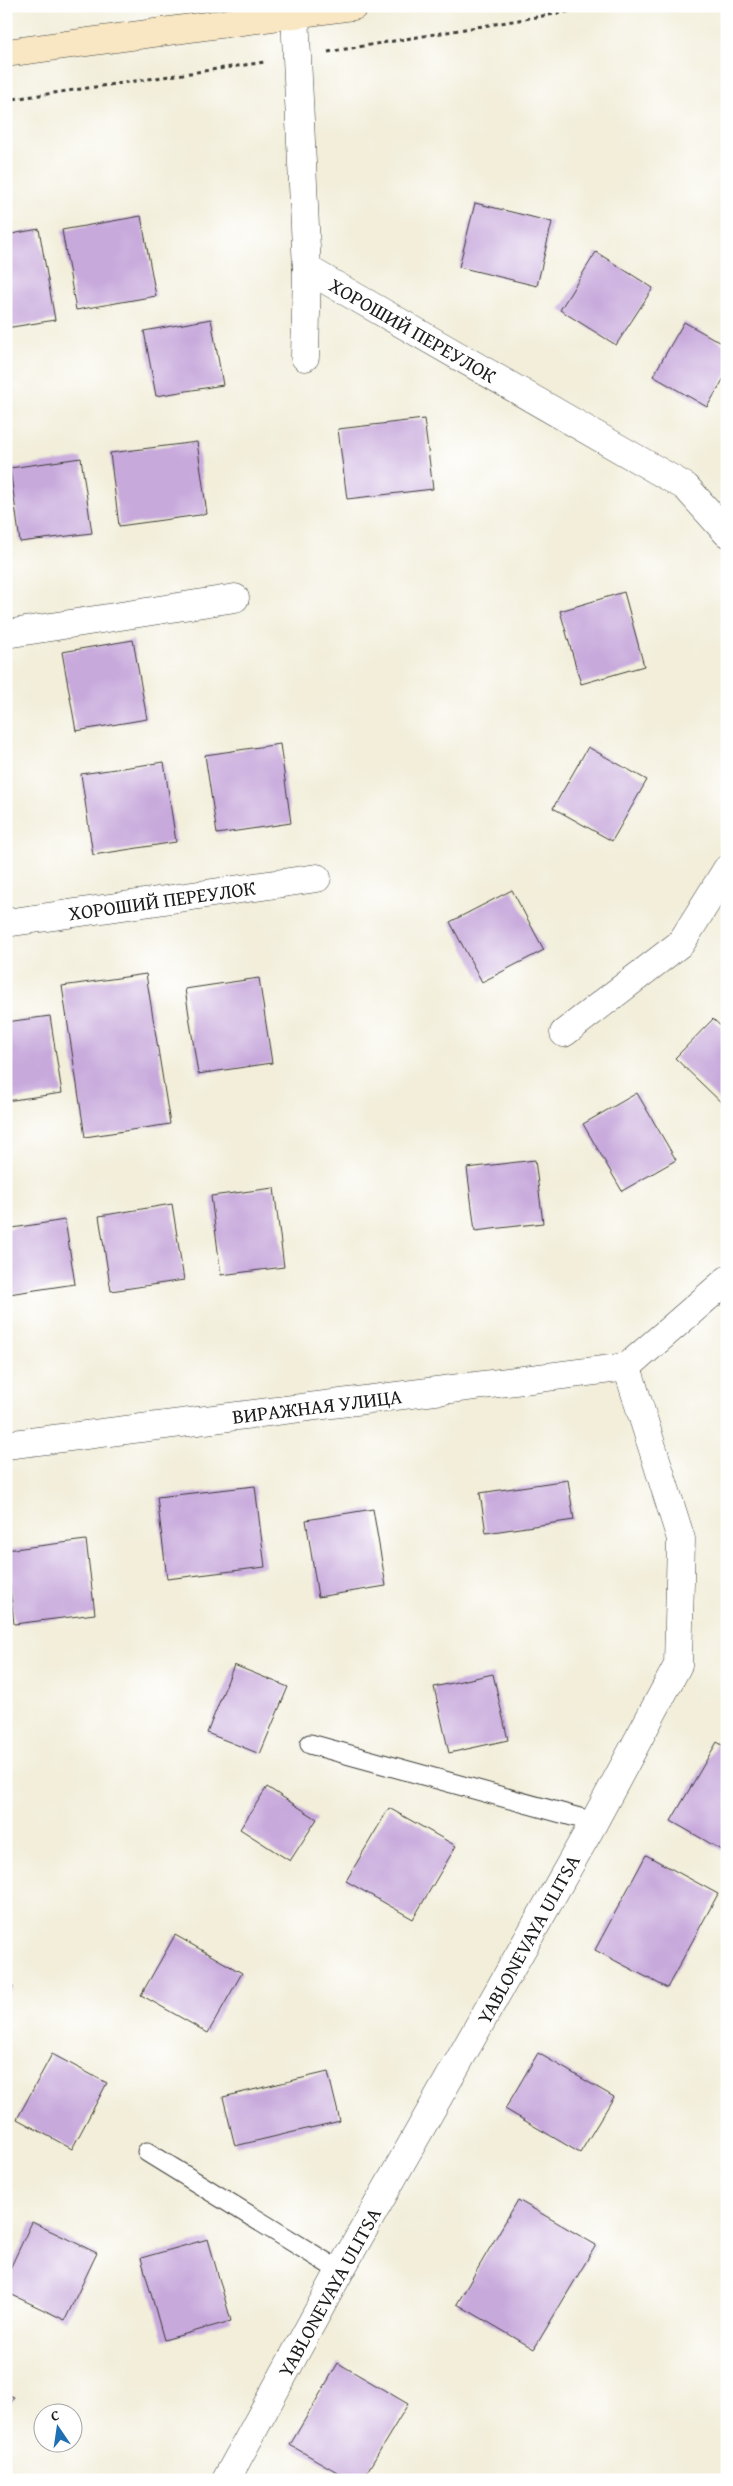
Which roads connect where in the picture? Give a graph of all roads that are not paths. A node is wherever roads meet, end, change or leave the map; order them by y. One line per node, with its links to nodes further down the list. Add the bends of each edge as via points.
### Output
1 (354, 6): 2 (street)
2 (296, 15): 3 (street); 4 (street, ХОРОШИЙ ПЕРЕУЛОК)
3 (6, 53)
4 (307, 269): 5 (street); 6 (street, ХОРОШИЙ ПЕРЕУЛОК, via 686,487)
5 (305, 357)
6 (727, 533)
7 (235, 598): 8 (street)
8 (6, 634)
9 (727, 869): 12 (street, via 681,943)
10 (317, 878): 11 (street, ХОРОШИЙ ПЕРЕУЛОК)
11 (6, 923)
12 (564, 1034)
13 (727, 1280): 14 (street)
14 (627, 1367): 15 (street, ВИРАЖНАЯ УЛИЦА); 17 (street, YABLONEVAYA ULITSA, via 681,1540 678,1664)
15 (6, 1445)
16 (310, 1744): 17 (lane)
17 (594, 1822): 19 (street, YABLONEVAYA ULITSA)
18 (147, 2152): 19 (lane)
19 (340, 2271): 20 (street, YABLONEVAYA ULITSA)
20 (226, 2480)

